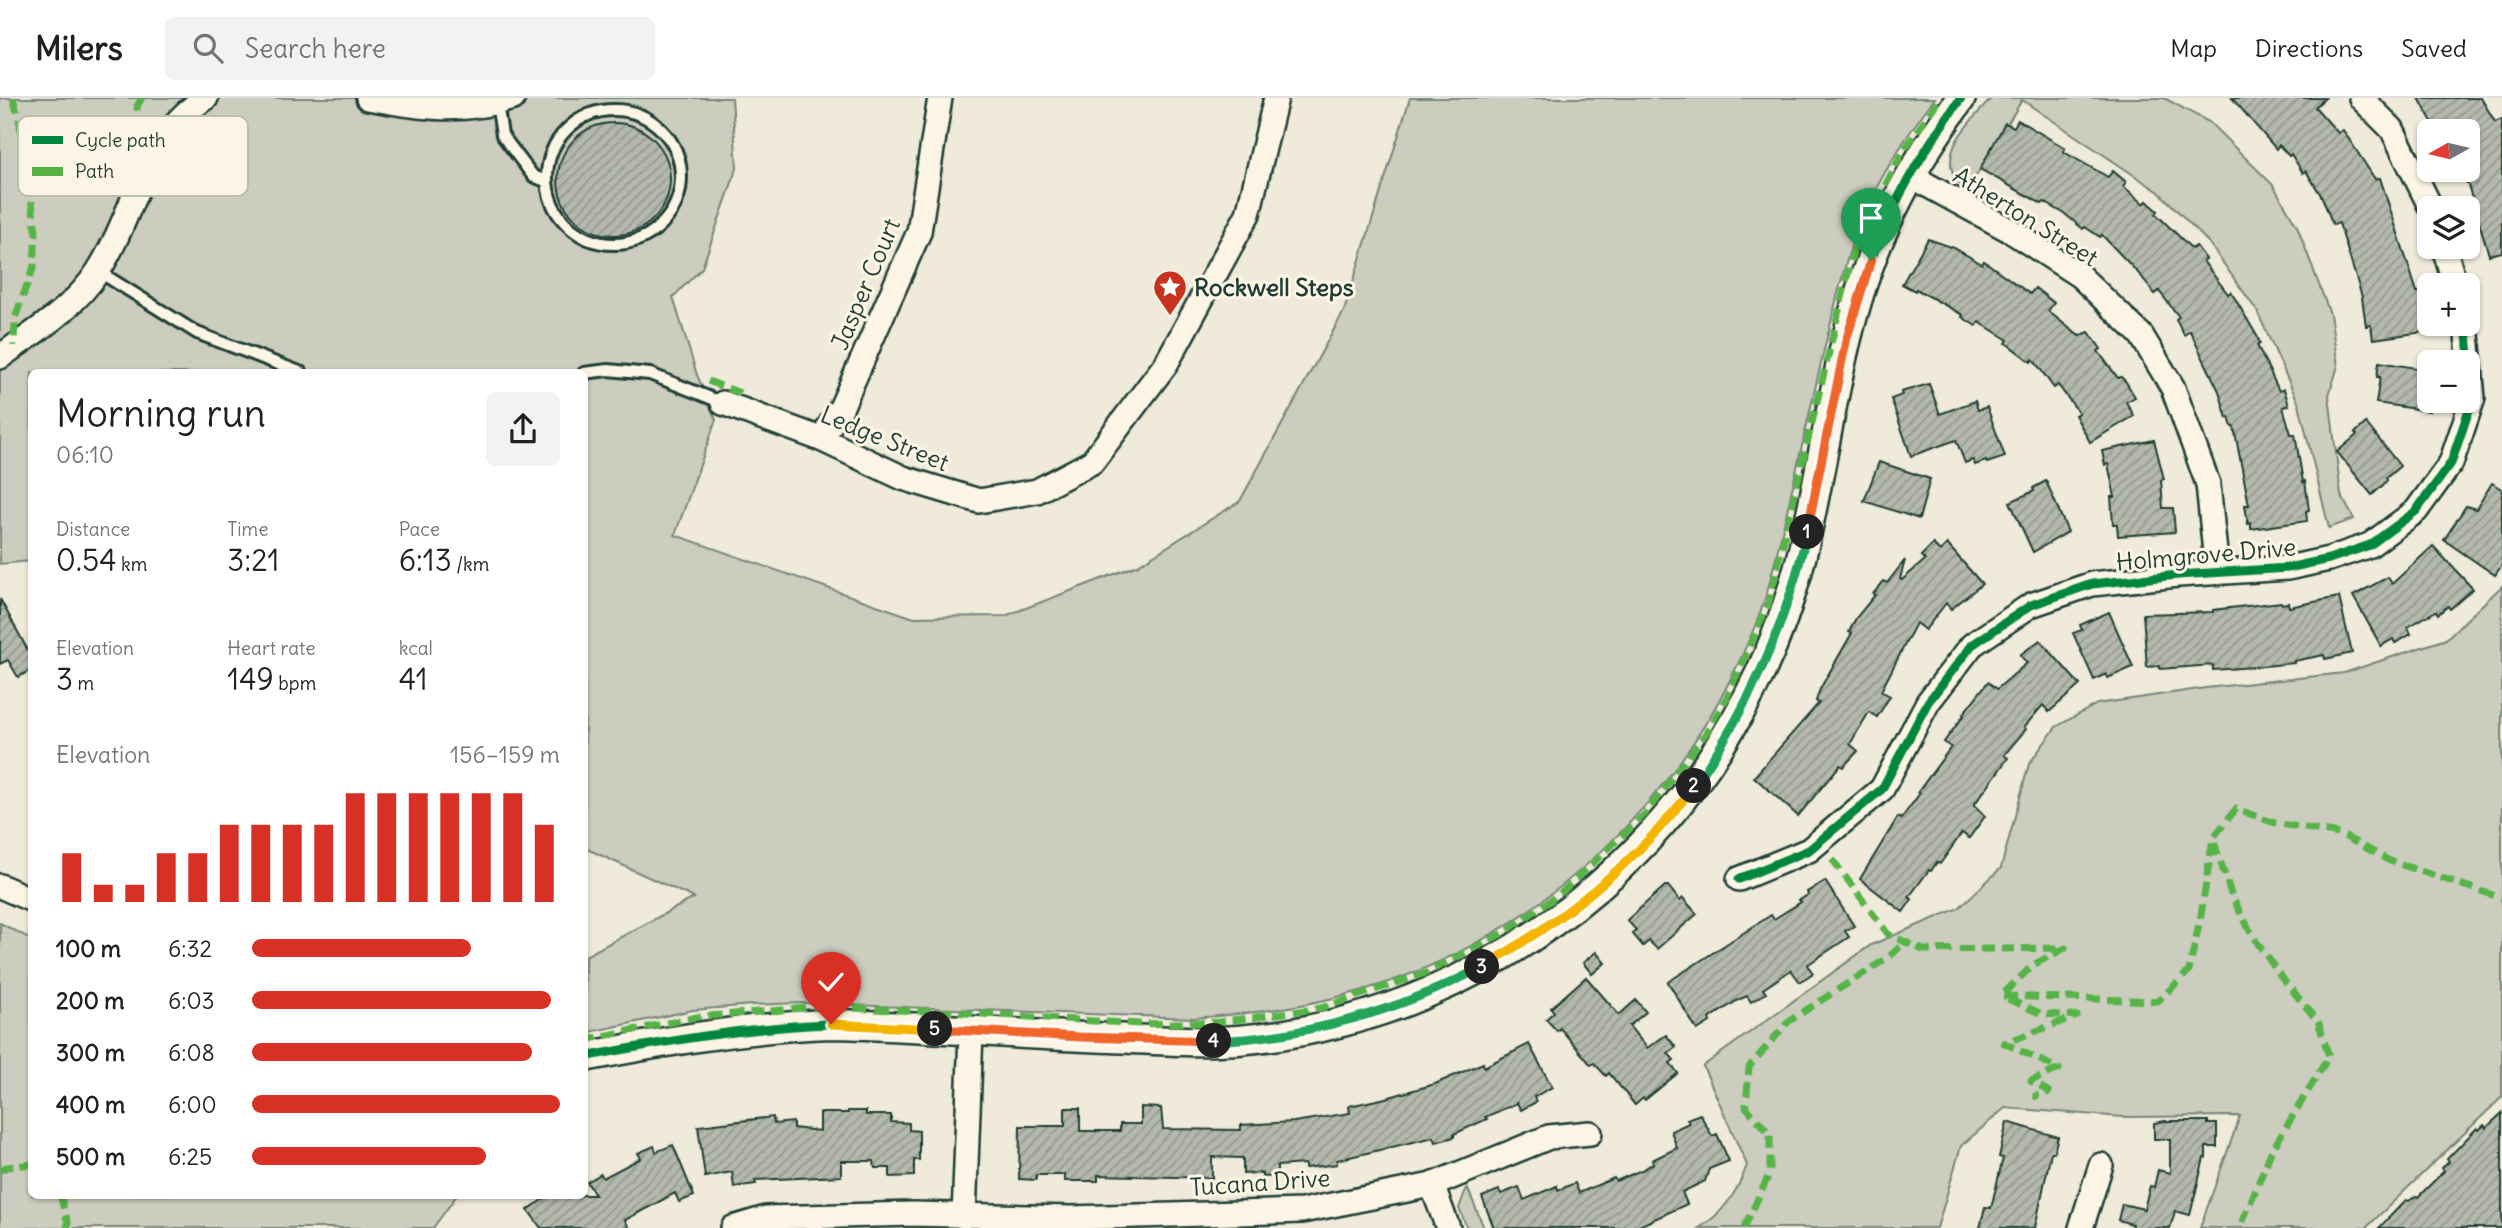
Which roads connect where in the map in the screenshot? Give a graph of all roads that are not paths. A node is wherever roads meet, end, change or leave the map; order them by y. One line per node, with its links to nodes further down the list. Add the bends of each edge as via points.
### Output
1 (206, 98): 8 (street)
2 (368, 98): 7 (street, via 442,109)
3 (940, 98): 19 (street, Jasper Court, via 919,232 841,408)
4 (1276, 98): 19 (street, Ledge Street, via 1248,214 1166,364 1092,462 1037,491 979,501 902,478)
5 (1961, 98): 9 (street)
6 (2361, 98): 12 (street, via 2392,130)
7 (505, 100): 10 (lane, via 502,135 533,176)
8 (183, 116)
9 (1909, 176): 20 (street, Atherton Street, via 2011,231 2080,276 2141,335 2173,388 2208,484); 24 (street, via 1858,299 1801,559 1771,646 1714,757 1637,851 1578,904 1479,969 1407,1001 1329,1026 1205,1041)
10 (547, 181): 10 (lane, via 551,202 562,220 598,243 619,244 639,240 658,228 679,192 680,171 674,148 661,130 642,116 620,110 597,112 576,121 559,138 549,158)
11 (134, 196): 13 (street)
12 (2425, 196)
13 (98, 271): 15 (street, via 58,316); 16 (lane, via 197,333)
14 (2467, 336): 20 (street, Holmgrove Drive, via 2473,398 2451,463 2416,511 2370,545 2329,559 2288,568)
15 (0, 357)
16 (292, 369)
17 (588, 372): 18 (lane, Ledge Street, via 650,374)
18 (723, 403): 19 (street, Ledge Street)
19 (821, 439)
20 (2217, 572): 21 (street, Holmgrove Drive, via 2092,584 2031,605 1972,645 1928,702 1882,789 1809,850)
21 (1738, 878)
22 (0, 886): 23 (street)
23 (28, 898)
24 (971, 1032): 25 (street, via 860,1024 791,1025 704,1034); 29 (street)
25 (588, 1057)
26 (1590, 1133): 28 (street, Tucana Drive, via 1549,1137)
27 (2101, 1165): 32 (street)
28 (1432, 1185): 29 (street, Tucana Drive, via 1302,1211); 31 (street)
29 (964, 1217): 30 (street, Tucana Drive, via 766,1218)
30 (733, 1228)
31 (1448, 1228)
32 (2081, 1228)

